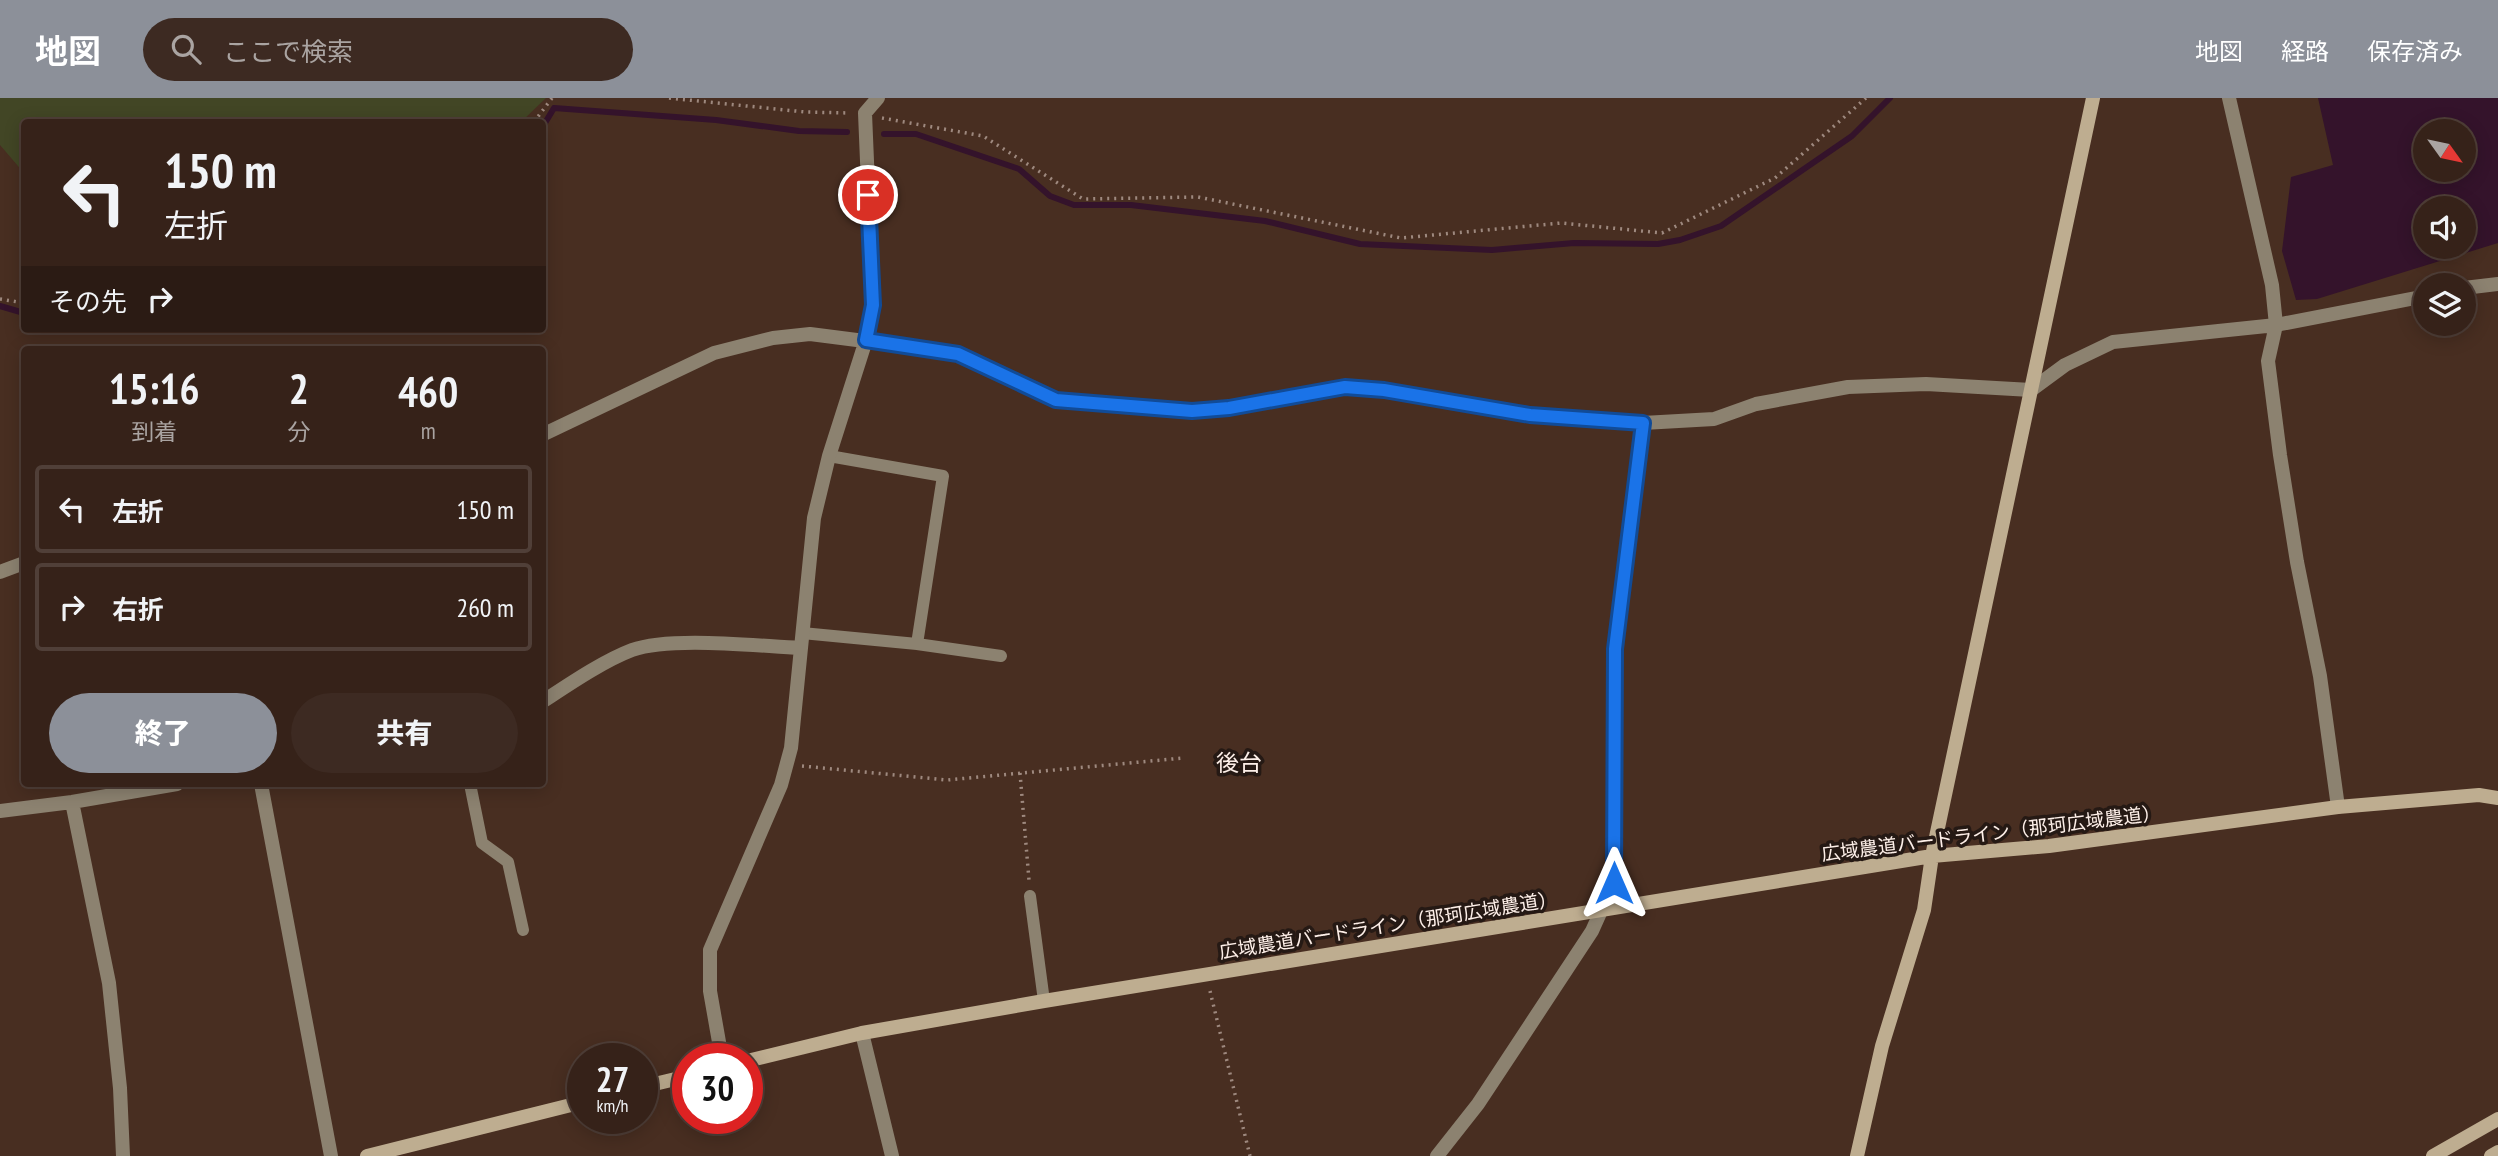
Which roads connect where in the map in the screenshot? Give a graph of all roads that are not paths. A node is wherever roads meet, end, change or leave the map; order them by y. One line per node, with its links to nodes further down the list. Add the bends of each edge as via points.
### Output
1 (878, 98): 8 (street, via 869,115 873,305)
2 (2093, 98): 9 (street)
3 (2229, 98): 7 (street, via 2272,285)
4 (2498, 284): 5 (street)
5 (2476, 287)
6 (2413, 299): 7 (street)
7 (2276, 325): 9 (street, via 2113,342 2065,365); 25 (street, via 2268,361 2280,455 2320,676)
8 (866, 340): 10 (street, via 958,354 1056,400 1192,411 1345,387 1530,415); 11 (street, via 810,334 714,352); 12 (street)
9 (2031, 390): 10 (street, via 1926,384 1848,387 1756,404 1714,419); 27 (street)
10 (1643, 423): 29 (street, via 1615,649 1614,883)
11 (546, 433)
12 (829, 456): 15 (street, via 814,518); 16 (lane, via 943,476)
13 (21, 564): 14 (street)
14 (0, 572)
15 (802, 633): 16 (lane); 17 (street)
16 (917, 644): 18 (lane)
17 (800, 648): 19 (street, via 677,644 633,650); 33 (street, via 791,748 781,785 710,950 710,991)
18 (1001, 656)
19 (546, 699)
20 (160, 787): 24 (street)
21 (262, 787): 40 (street)
22 (471, 787): 30 (lane, via 482,843 508,862)
23 (2498, 798): 25 (street, 広域農道バードライン（那珂広域農道）, via 2479,795)
24 (72, 802): 26 (street); 39 (street, via 109,983)
25 (2338, 807): 27 (street, 広域農道バードライン（那珂広域農道）, via 2049,846)
26 (0, 811)
27 (1932, 856): 29 (street, 広域農道バードライン（那珂広域農道）); 44 (street, via 1924,910 1882,1046)
28 (1030, 896): 31 (lane)
29 (1600, 909): 31 (street, 広域農道バードライン（那珂広域農道）); 43 (street, via 1592,931 1486,1092)
30 (523, 930)
31 (1044, 1001): 32 (street, 広域農道バードライン（那珂広域農道）)
32 (862, 1033): 34 (street, 広域農道バードライン（那珂広域農道）); 42 (street)
33 (719, 1043)
34 (763, 1057)
35 (567, 1106): 37 (street)
36 (2498, 1119): 45 (street)
37 (398, 1152): 41 (street)
38 (2498, 1152): 46 (street)
39 (123, 1156)
40 (331, 1156)
41 (366, 1156)
42 (892, 1156)
43 (1437, 1156)
44 (1857, 1156)
45 (2433, 1156)
46 (2491, 1156)

